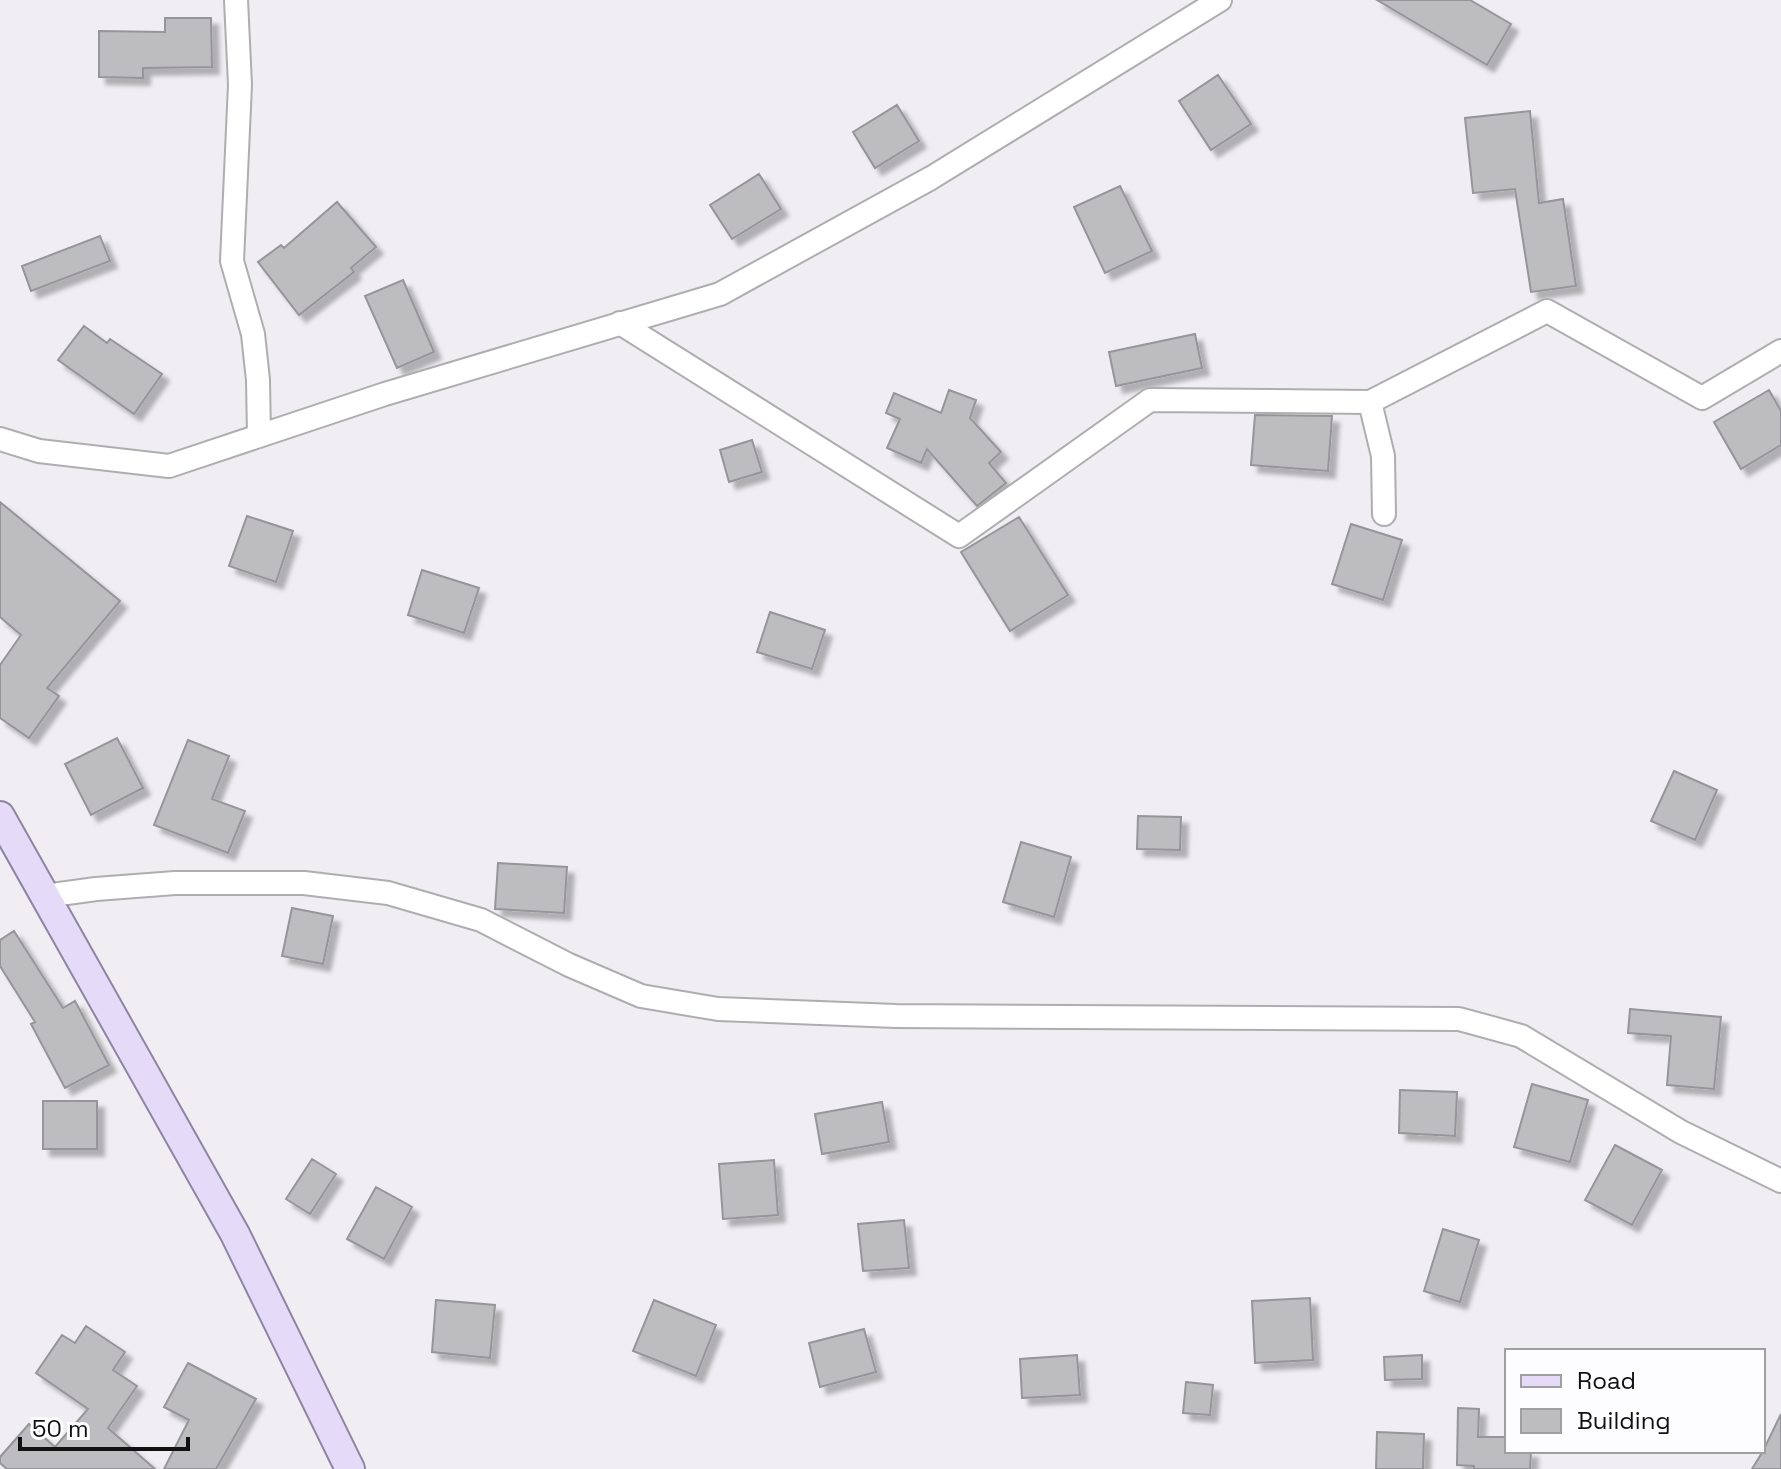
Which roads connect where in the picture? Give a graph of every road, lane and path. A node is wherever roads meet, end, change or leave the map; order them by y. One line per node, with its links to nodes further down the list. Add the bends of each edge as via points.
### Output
1 (236, 0): 6 (street, via 240,85 232,261 253,334)
2 (1220, 0): 3 (street, via 931,178 720,294)
3 (620, 323): 5 (street, via 959,536 1150,400); 6 (street)
4 (1781, 351): 5 (street, via 1702,398 1547,311)
5 (1370, 402): 8 (street, via 1383,456)
6 (259, 436): 7 (street, via 169,466 39,451)
7 (0, 439)
8 (1384, 514)
9 (0, 816): 10 (main road)
10 (45, 896): 11 (street, via 175,883 304,883 388,893 481,920 641,996 718,1009 896,1016 1459,1019 1521,1036 1681,1132); 12 (main road, via 235,1234)
11 (1781, 1181)
12 (350, 1469)

